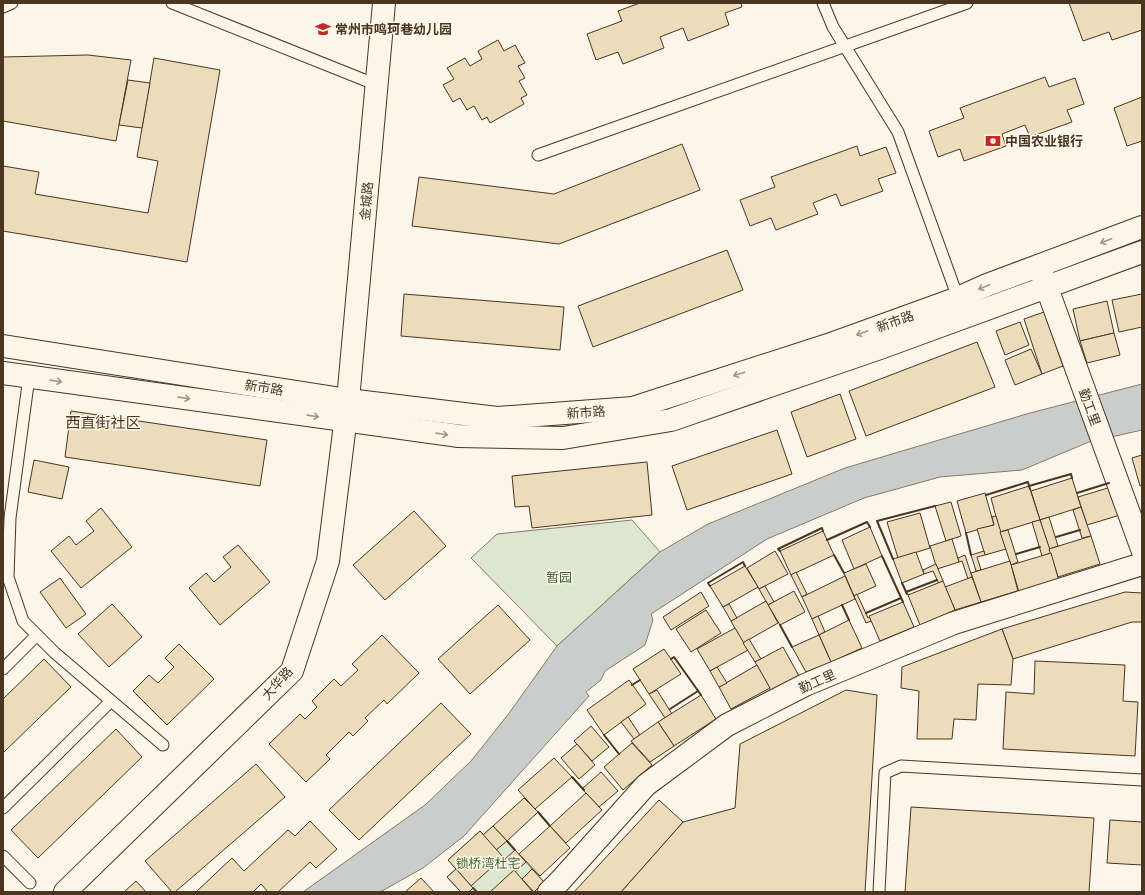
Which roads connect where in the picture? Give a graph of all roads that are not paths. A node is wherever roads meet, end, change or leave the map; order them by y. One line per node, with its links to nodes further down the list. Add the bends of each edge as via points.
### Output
1 (12, 3): 6 (lane)
2 (172, 3): 8 (lane)
3 (384, 3): 8 (street, 金城路)
4 (823, 3): 7 (lane)
5 (967, 3): 7 (lane)
6 (3, 7)
7 (845, 47): 9 (lane); 14 (lane, via 898,132)
8 (376, 85): 18 (street, 金城路)
9 (538, 155)
10 (1142, 227): 12 (street, 新市路, one-way to 12)
11 (1142, 252): 13 (street, 新市路)
12 (1039, 266): 13 (street, 勤工里); 14 (street, 新市路, one-way to 14)
13 (1047, 287): 18 (street, 新市路, one-way to 13, via 459,436 563,438 671,420); 20 (street, 勤工里)
14 (958, 298): 18 (street, 新市路, one-way to 18, via 828,345 633,408 497,418)
15 (3, 346): 18 (street, 新市路)
16 (3, 374): 17 (street, 新市路)
17 (29, 377): 18 (street, 新市路, one-way to 18); 19 (lane)
18 (347, 410): 31 (street, 大华路, via 328,561 292,671)
19 (7, 504): 22 (lane, via 10,518)
20 (1142, 548)
21 (1142, 564): 32 (street, 勤工里, via 954,623 805,685 727,725 646,785)
22 (5, 578): 23 (lane, via 23,621)
23 (38, 636): 24 (lane); 25 (lane, via 55,654)
24 (3, 669)
25 (111, 701): 26 (lane); 28 (lane)
26 (163, 745)
27 (1142, 780): 33 (lane, via 902,766 885,773)
28 (3, 808)
29 (3, 856): 30 (lane)
30 (30, 883)
31 (65, 892)
32 (549, 892)
33 (879, 892)

